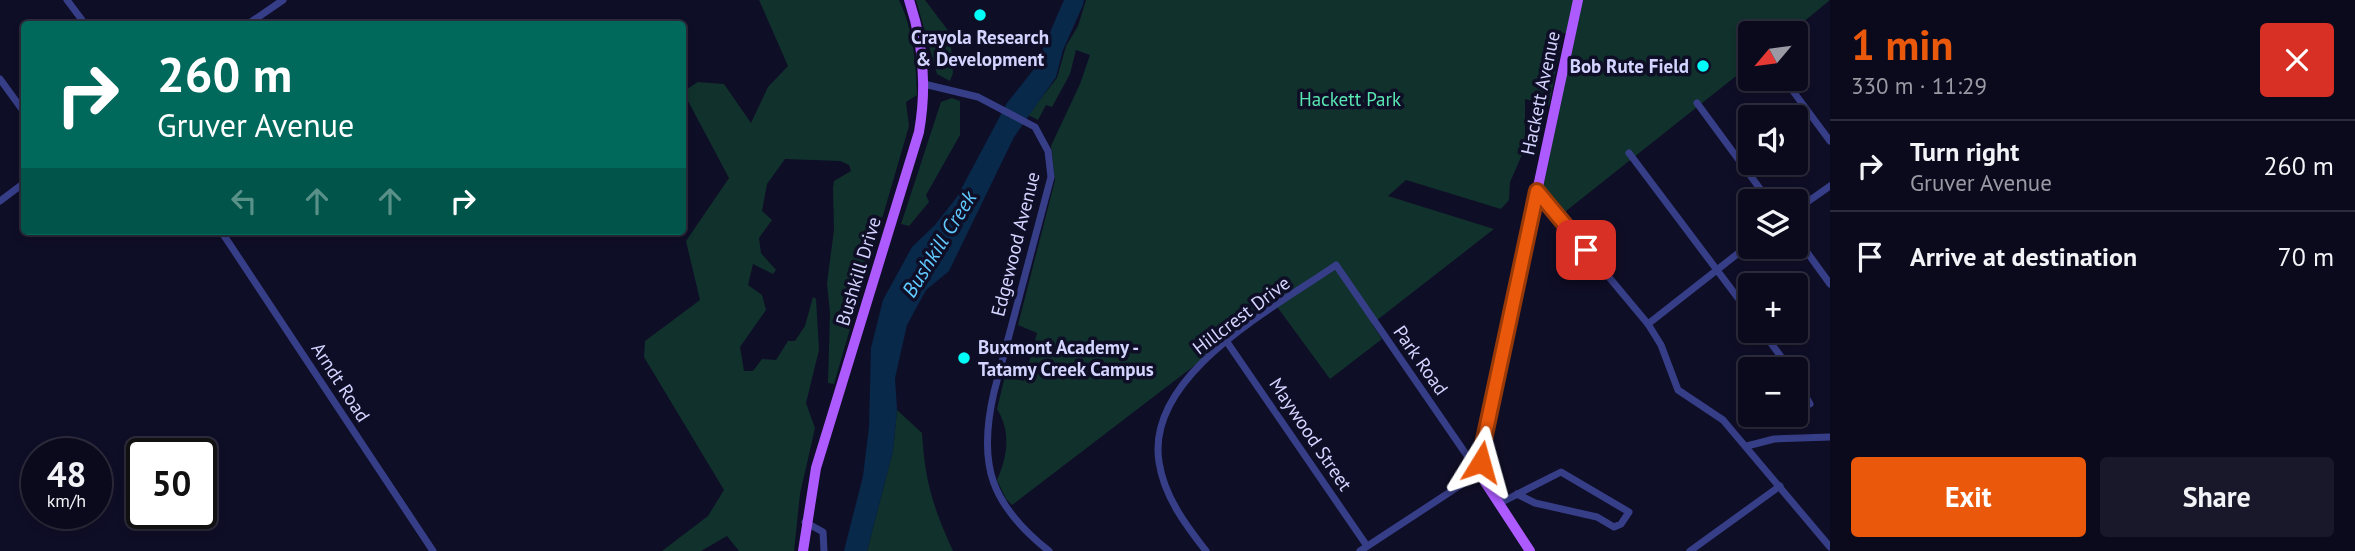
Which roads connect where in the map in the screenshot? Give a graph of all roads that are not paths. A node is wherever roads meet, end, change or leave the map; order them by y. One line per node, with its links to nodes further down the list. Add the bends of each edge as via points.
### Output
1 (67, 0): 5 (street)
2 (283, 0): 6 (street)
3 (909, 0): 8 (main road, Bushkill Drive, via 920,40)
4 (1578, 0): 17 (main road, Hackett Avenue)
5 (83, 21)
6 (252, 21)
7 (0, 79): 11 (street)
8 (924, 84): 37 (main road, Bushkill Drive, via 915,145 820,454); 43 (street, Edgewood Avenue, via 970,94 1035,127 1048,151 1051,177 993,392 988,454 997,494 1007,512)
9 (1793, 91): 12 (street)
10 (1697, 103): 16 (street)
11 (21, 108)
12 (1830, 141)
13 (1629, 153): 24 (street)
14 (21, 185): 18 (street)
15 (1830, 186): 19 (street)
16 (1760, 189)
17 (1537, 191): 27 (street); 33 (main road, Hackett Avenue, via 1482,449)
18 (0, 201)
19 (1808, 202)
20 (224, 235): 40 (street, Arndt Road)
21 (1738, 253): 24 (street)
22 (1808, 254): 25 (street)
23 (1336, 265): 28 (street, Hillcrest Drive); 33 (street, Park Road)
24 (1717, 269): 26 (street); 27 (street)
25 (1830, 284)
26 (1738, 298)
27 (1648, 324): 32 (street, via 1678,390 1723,420)
28 (1227, 342): 38 (street, Maywood Street); 44 (street, Hillcrest Drive, via 1178,388 1160,429 1158,460 1164,484)
29 (1808, 400): 30 (street)
30 (1810, 404)
31 (1830, 437): 32 (street, via 1774,439)
32 (1747, 446): 34 (street)
33 (1482, 471): 36 (main road); 38 (street)
34 (1780, 486): 39 (street); 47 (street)
35 (1517, 494): 35 (street, via 1561,472 1627,509 1627,516 1614,527 1597,517 1543,506); 36 (street)
36 (1498, 504): 46 (main road)
37 (805, 522): 41 (main road, Bushkill Drive); 42 (street, via 823,531)
38 (1367, 546): 45 (street)
39 (1830, 547)
40 (433, 551)
41 (803, 551)
42 (824, 551)
43 (1049, 551)
44 (1206, 551)
45 (1360, 551)
46 (1530, 551)
47 (1690, 551)

